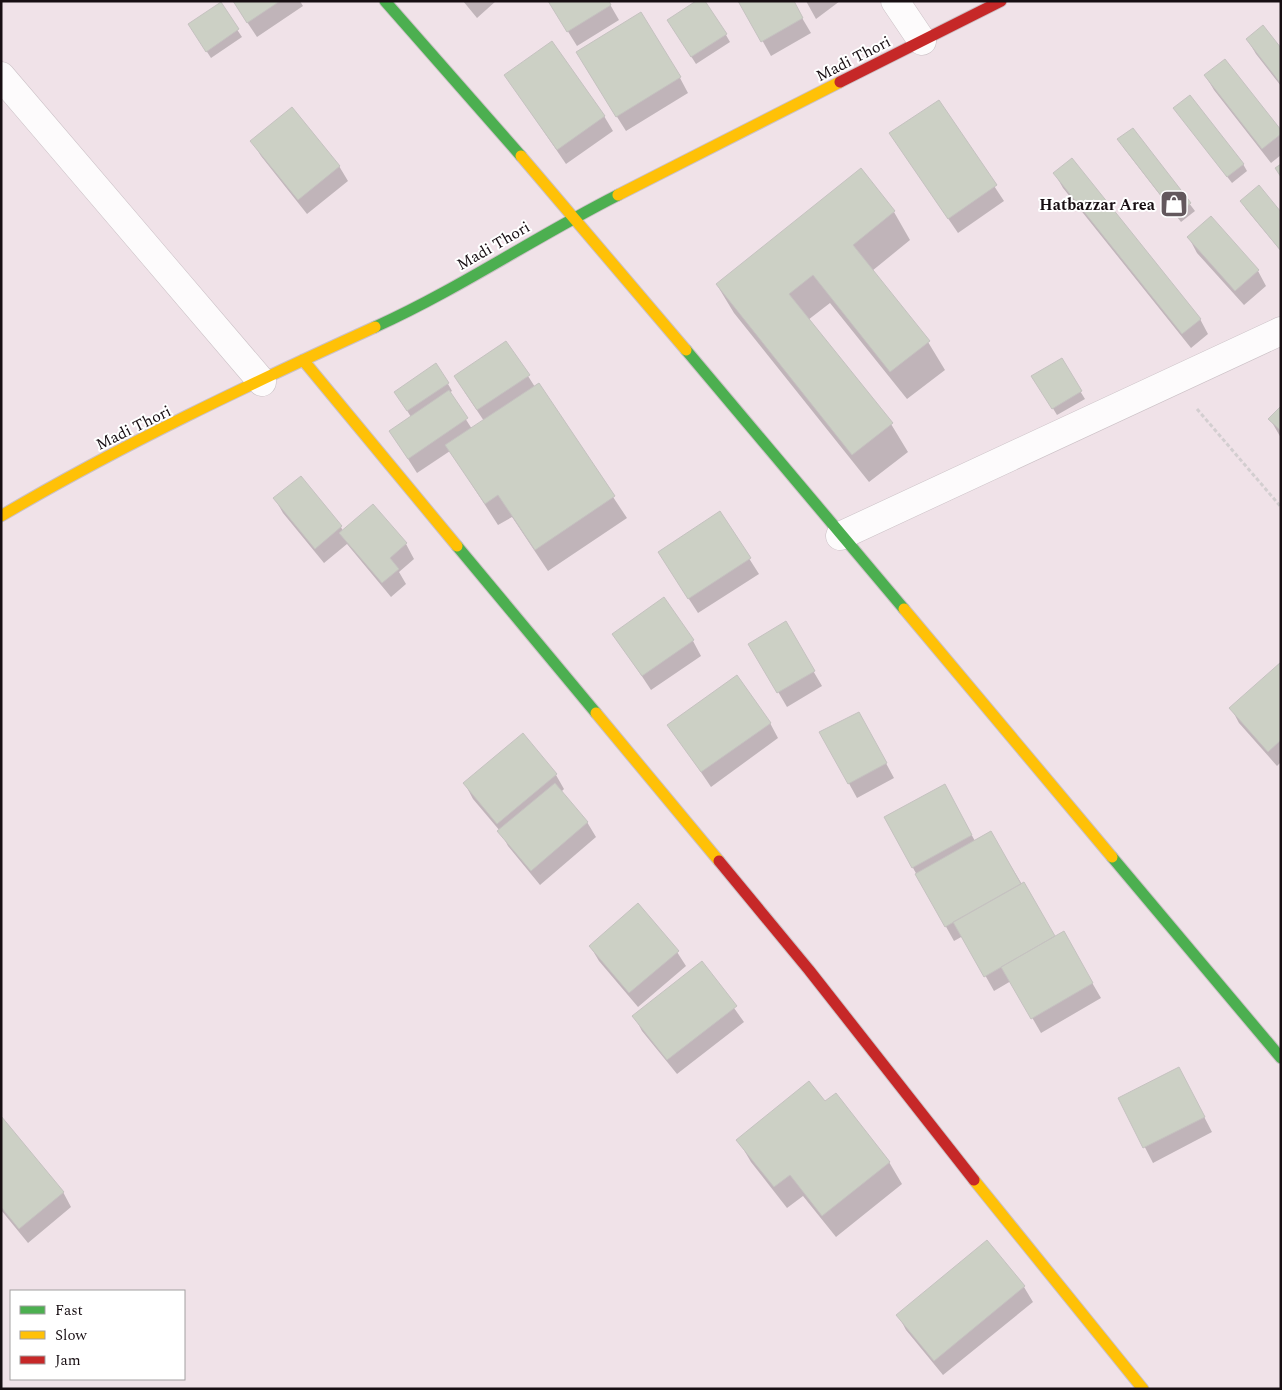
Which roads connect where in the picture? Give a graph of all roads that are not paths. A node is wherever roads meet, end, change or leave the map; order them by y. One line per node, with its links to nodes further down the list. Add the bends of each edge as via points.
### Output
1 (385, 1): 6 (street)
2 (895, 1): 4 (street)
3 (1001, 1): 4 (street, Madi Thori)
4 (922, 41): 6 (street, Madi Thori)
5 (1, 76): 9 (street)
6 (574, 217): 8 (street, Madi Thori, via 420,306); 11 (street)
7 (1281, 331): 11 (street)
8 (304, 360): 9 (street, Madi Thori); 13 (street, via 809,970 1031,1253)
9 (262, 382): 10 (street, Madi Thori, via 68,476)
10 (1, 516)
11 (840, 536): 12 (street)
12 (1281, 1058)
13 (1143, 1389)

